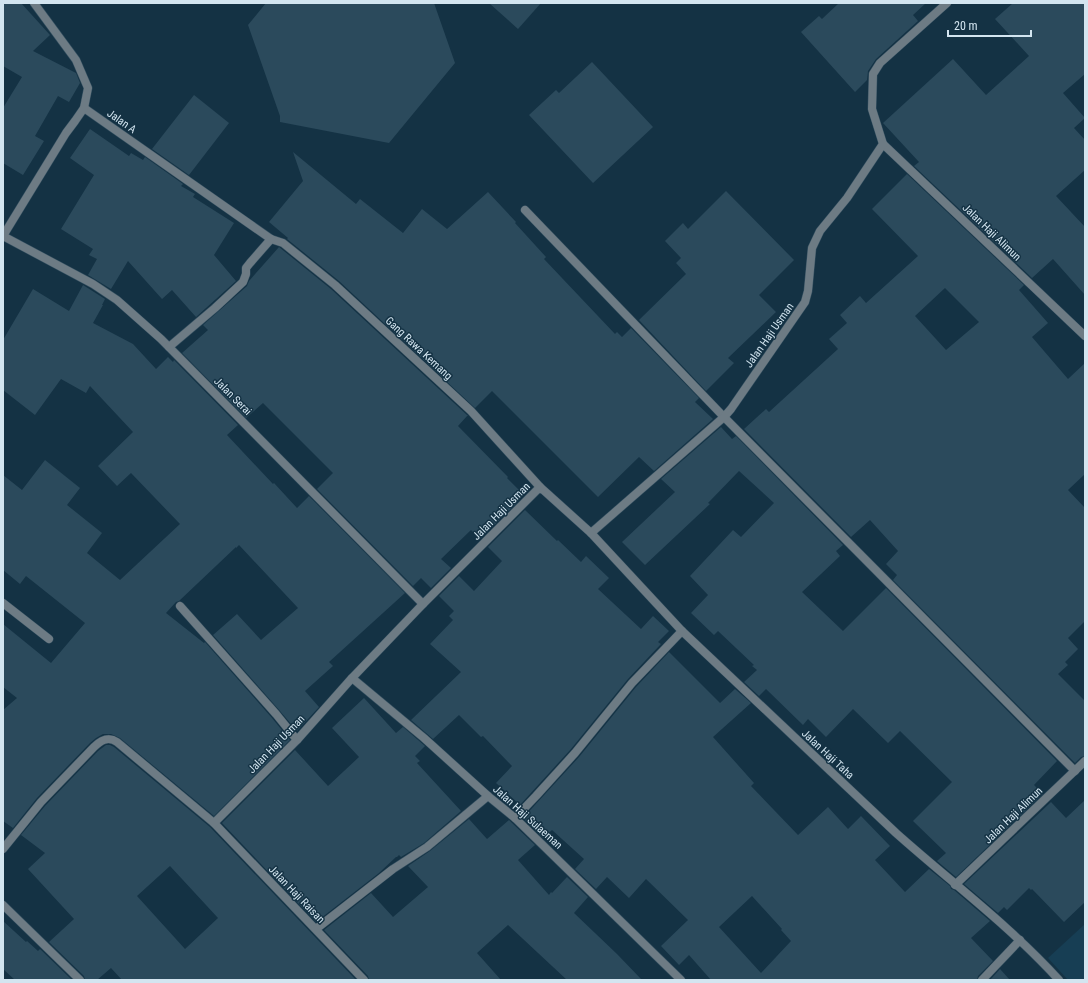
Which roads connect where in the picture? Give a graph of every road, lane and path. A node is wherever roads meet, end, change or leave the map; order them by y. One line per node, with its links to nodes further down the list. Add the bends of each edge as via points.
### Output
1 (34, 3): 3 (street, via 76,60 88,88)
2 (947, 3): 4 (street, via 880,63 873,74 872,109)
3 (84, 108): 6 (street); 7 (street, Jalan A)
4 (883, 144): 8 (street, Jalan Haji Alimun); 10 (street, Jalan Haji Usman, via 820,232 812,248 805,302)
5 (525, 210): 10 (street)
6 (3, 236): 9 (street, Jalan Serai, via 93,284 117,300)
7 (271, 238): 9 (street, via 246,268 243,282); 11 (street, Gang Rawa Kemang, via 283,243 335,285 471,411)
8 (1085, 336)
9 (169, 347): 14 (street, Jalan Serai)
10 (724, 417): 12 (street, Jalan Haji Usman); 21 (street)
11 (540, 487): 12 (street, Jalan Haji Usman); 14 (street, Jalan Haji Usman)
12 (591, 533): 16 (street, Jalan Haji Taha)
13 (3, 603): 17 (street)
14 (423, 604): 18 (street, Jalan Haji Usman)
15 (180, 606): 19 (street)
16 (682, 631): 23 (street, via 632,683 575,753); 26 (street, Jalan Haji Taha, via 896,833)
17 (49, 639)
18 (352, 678): 19 (street, Jalan Haji Usman); 22 (street, Jalan Haji Sulaeman)
19 (297, 740): 24 (street, Jalan Haji Usman)
20 (1085, 761): 21 (street, Jalan Haji Alimun)
21 (1075, 771): 26 (street, Jalan Haji Alimun)
22 (488, 796): 23 (street, Jalan Haji Sulaeman); 28 (street, via 427,847 393,869)
23 (515, 818): 32 (street, Jalan Haji Sulaeman)
24 (214, 823): 25 (street, via 117,742 107,738 94,747 41,802); 28 (street, Jalan Haji Raisan)
25 (3, 849)
26 (956, 885): 29 (street, Jalan Haji Taha)
27 (3, 905): 30 (street)
28 (316, 929): 31 (street, Jalan Haji Raisan)
29 (1020, 940): 33 (street); 34 (street, Jalan Haji Taha)
30 (80, 980)
31 (364, 980)
32 (681, 980)
33 (982, 980)
34 (1059, 980)

